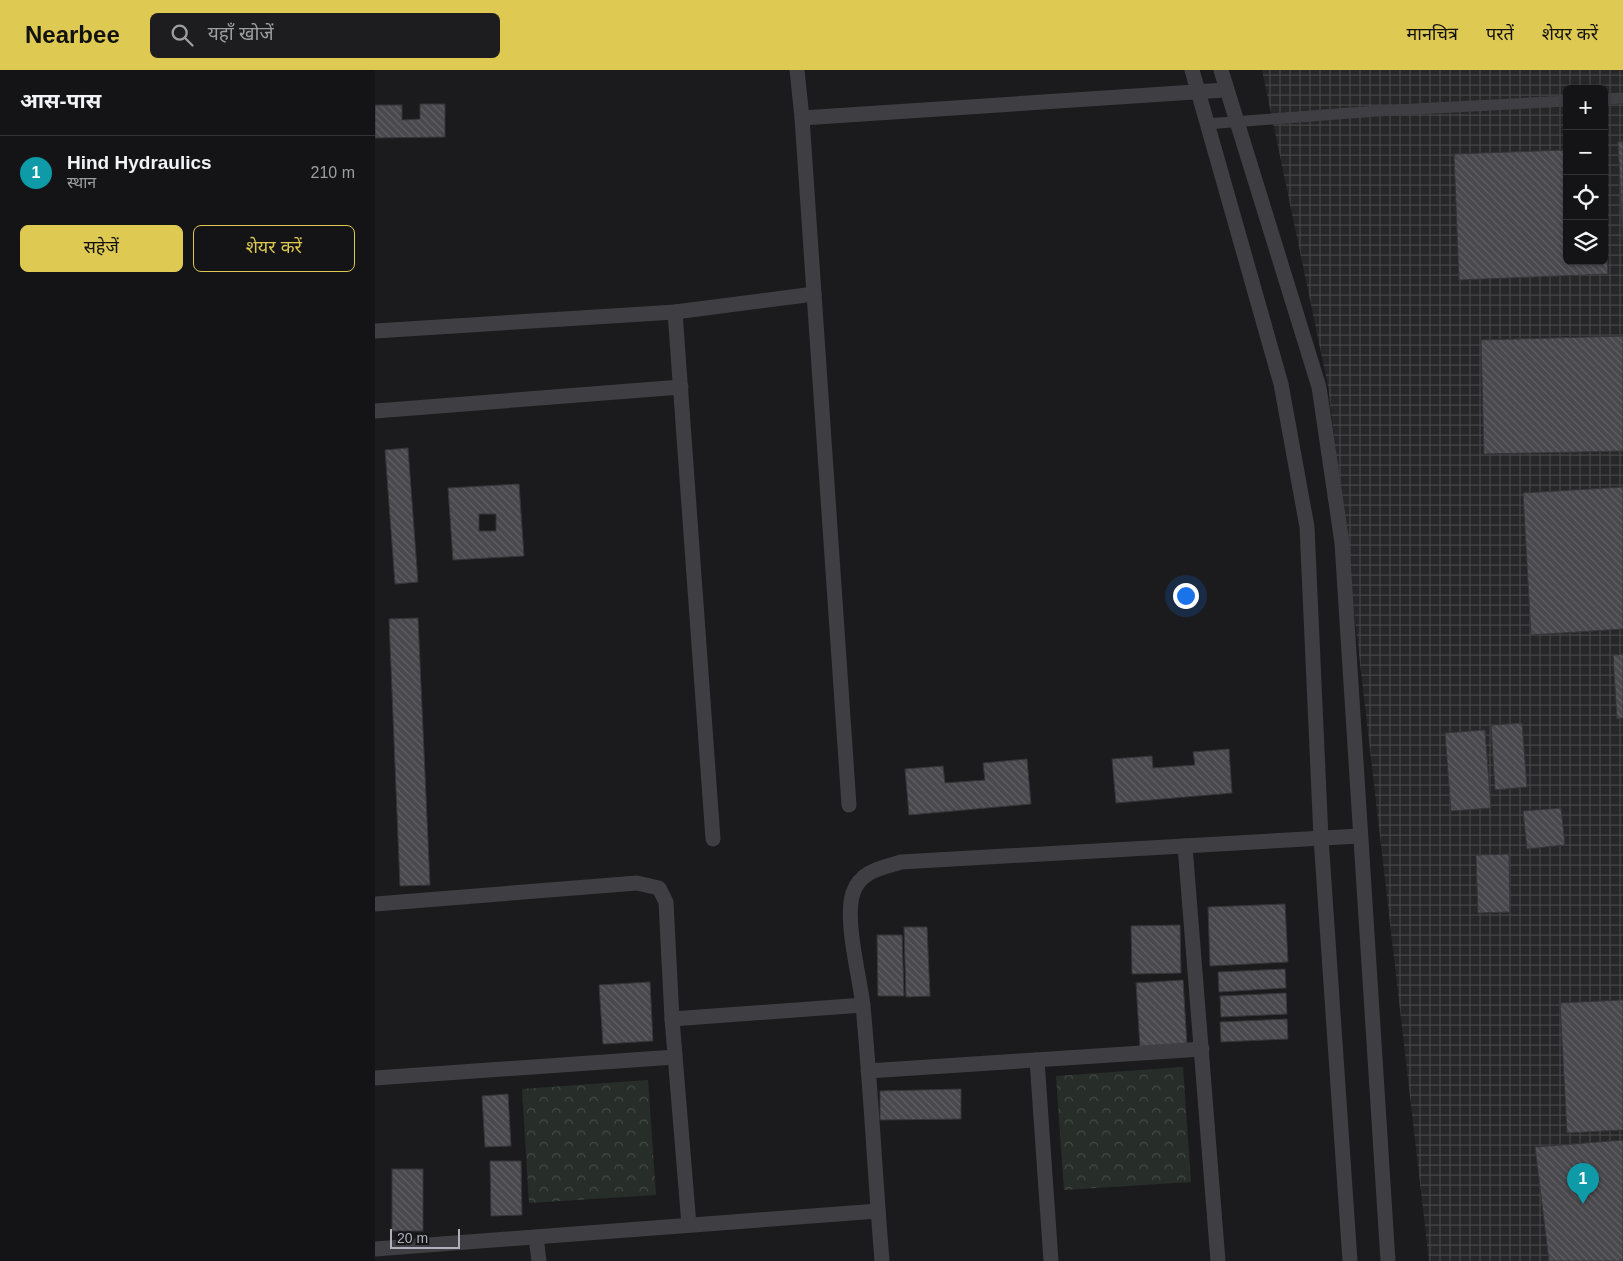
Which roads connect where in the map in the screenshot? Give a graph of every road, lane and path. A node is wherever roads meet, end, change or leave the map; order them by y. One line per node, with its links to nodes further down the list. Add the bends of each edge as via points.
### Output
1 (797, 70): 9 (street)
2 (1192, 70): 5 (street)
3 (1221, 70): 4 (street)
4 (1225, 90): 5 (street); 10 (street)
5 (1197, 92): 9 (street); 11 (street)
6 (1623, 98): 7 (lane)
7 (1608, 99)
8 (1563, 101): 10 (lane)
9 (802, 118): 12 (street)
10 (1236, 121): 11 (lane); 18 (street, via 1319,387 1341,543)
11 (1206, 124): 19 (street, via 1281,384 1307,527)
12 (814, 294): 13 (street); 17 (street)
13 (675, 312): 14 (street); 15 (street)
14 (375, 331)
15 (681, 387): 16 (street); 20 (street)
16 (375, 411)
17 (849, 805)
18 (1359, 836): 19 (street); 39 (street)
19 (1321, 838): 21 (street); 38 (street)
20 (713, 839)
21 (1185, 846): 23 (street, via 901,862 876,870 859,879 852,895 851,920); 25 (street)
22 (375, 904): 24 (street, via 637,883 659,888 666,902)
23 (863, 1005): 24 (street); 28 (street)
24 (672, 1020): 26 (street)
25 (1202, 1049): 27 (street); 37 (street)
26 (675, 1057): 29 (street); 31 (street)
27 (1037, 1060): 28 (street); 36 (street)
28 (868, 1070): 30 (street)
29 (375, 1078)
30 (878, 1211): 31 (street); 35 (street)
31 (689, 1226): 32 (street)
32 (536, 1237): 33 (street); 34 (street)
33 (375, 1249)
34 (539, 1261)
35 (882, 1261)
36 (1051, 1261)
37 (1218, 1261)
38 (1350, 1261)
39 (1388, 1261)

